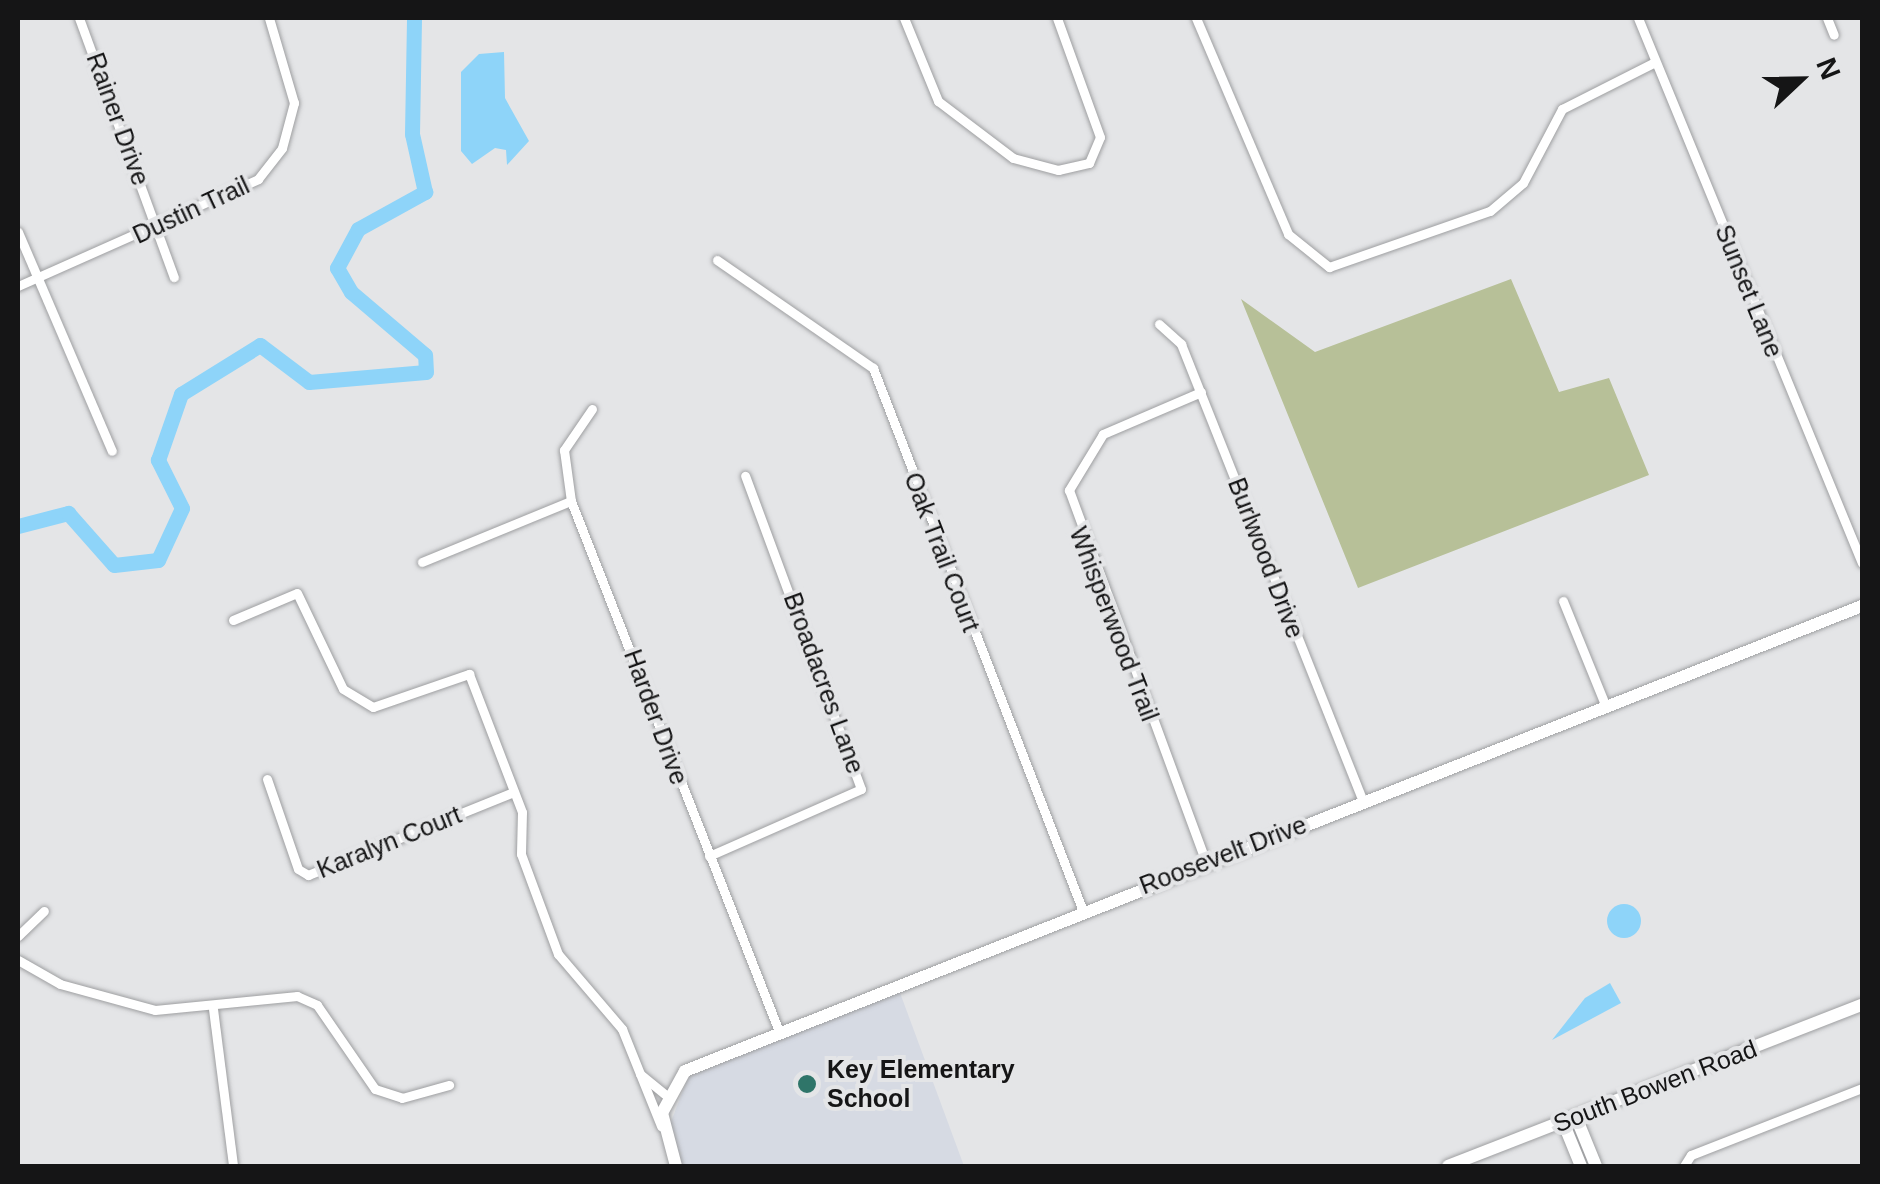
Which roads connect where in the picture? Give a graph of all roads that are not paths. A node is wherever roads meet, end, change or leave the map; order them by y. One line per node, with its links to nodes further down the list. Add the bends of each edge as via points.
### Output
1 (79, 18): 10 (street, Rainer Drive)
2 (269, 18): 10 (street, Dustin Trail, via 294,94 282,148 258,180)
3 (904, 18): 4 (street, via 938,101 1013,158 1058,170 1089,164 1100,137)
4 (1058, 18)
5 (1196, 18): 9 (street, via 1288,234 1330,267 1490,212 1523,184 1562,109)
6 (1638, 18): 9 (street, Sunset Lane)
7 (1827, 18): 8 (street)
8 (1834, 35)
9 (1655, 62): 23 (street, Sunset Lane)
10 (157, 227): 13 (street, Rainer Drive); 14 (street, Dustin Trail)
11 (18, 232): 14 (street)
12 (717, 260): 34 (street, Oak Trail Court, via 873,368)
13 (174, 277)
14 (35, 278): 15 (street, Dustin Trail); 19 (street)
15 (18, 286)
16 (1159, 324): 17 (street, Burlwood Drive, via 1173,329)
17 (1201, 392): 30 (street, Burlwood Drive); 32 (street, Whisperwood Trail, via 1103,434 1069,490)
18 (592, 409): 21 (street, Harder Drive, via 564,450)
19 (112, 451)
20 (745, 476): 31 (street, Broadacres Lane, via 862,789)
21 (571, 502): 22 (street); 31 (street, Harder Drive)
22 (422, 562)
23 (1862, 563)
24 (1563, 602): 27 (street)
25 (1862, 606): 27 (street, Roosevelt Drive)
26 (233, 620): 29 (street, via 297,593 342,689 373,706 469,674)
27 (1606, 707): 30 (street, Roosevelt Drive)
28 (267, 779): 29 (street, Karalyn Court, via 298,869 308,874)
29 (514, 792): 40 (street, via 521,854 558,954 622,1030)
30 (1363, 801): 32 (street, Roosevelt Drive)
31 (708, 856): 39 (street, Harder Drive)
32 (1206, 862): 34 (street, Roosevelt Drive)
33 (44, 911): 35 (street)
34 (1083, 911): 39 (street, Roosevelt Drive)
35 (18, 936)
36 (18, 960): 38 (street, via 60,984 153,1010)
37 (1862, 1005): 44 (street, South Bowen Road)
38 (212, 1009): 41 (street, via 297,996 318,1005 375,1089 402,1098); 46 (street)
39 (778, 1029): 43 (street, Roosevelt Drive, via 685,1071)
40 (638, 1072): 43 (street); 45 (street)
41 (449, 1085)
42 (1862, 1088): 51 (street)
43 (665, 1094): 45 (street)
44 (1570, 1119): 48 (street, South Bowen Road); 49 (street); 50 (street)
45 (663, 1129): 47 (street)
46 (234, 1166)
47 (676, 1166)
48 (1448, 1166)
49 (1580, 1166)
50 (1596, 1166)
51 (1684, 1166)

